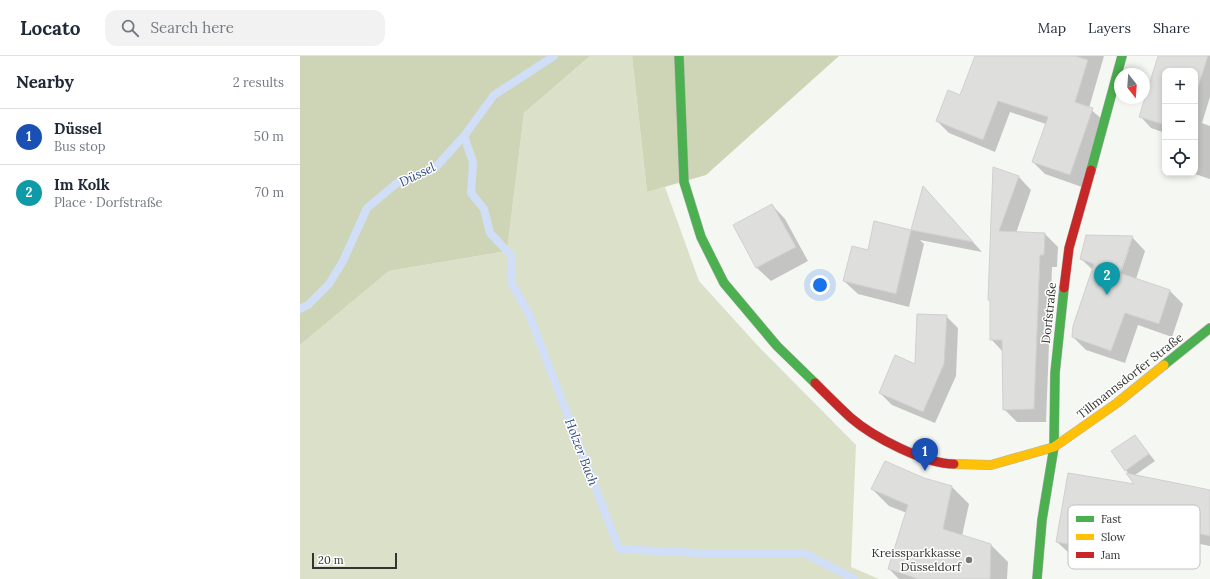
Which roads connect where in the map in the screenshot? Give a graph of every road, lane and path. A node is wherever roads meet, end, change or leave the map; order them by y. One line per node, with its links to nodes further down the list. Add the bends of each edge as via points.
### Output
1 (679, 56): 4 (main road, Tillmannsdorfer Straße, via 684,182 701,237 724,283 777,346 852,419 898,448 944,464 991,465)
2 (1122, 56): 4 (main road, Dorfstraße, via 1069,248 1055,373)
3 (1210, 328): 4 (main road, Tillmannsdorfer Straße, via 1117,403)
4 (1054, 447): 5 (main road, Dorfstraße, via 1042,520)
5 (1037, 579)

